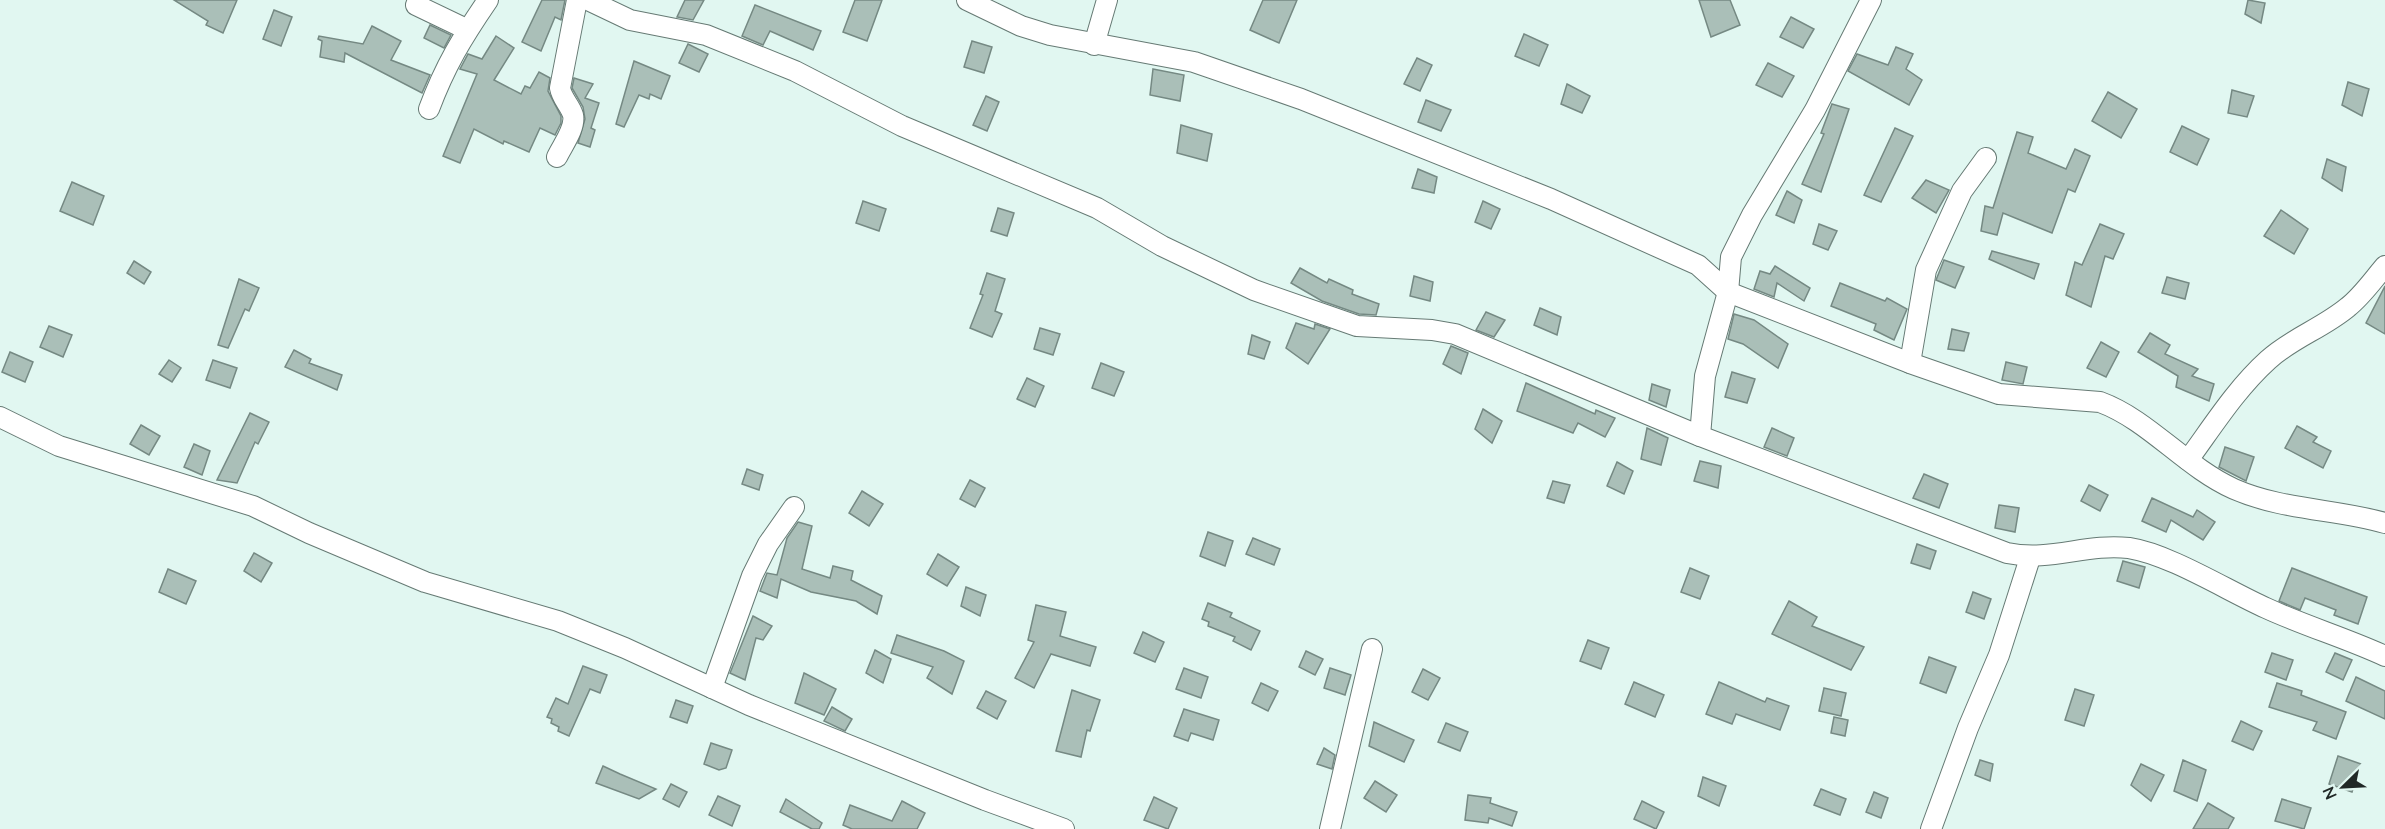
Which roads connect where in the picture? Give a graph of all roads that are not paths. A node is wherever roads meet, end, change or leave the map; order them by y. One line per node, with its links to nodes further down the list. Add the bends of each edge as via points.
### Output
1 (488, 0): 8 (street)
2 (577, 0): 11 (street, via 560,88 573,114 573,123)
3 (588, 0): 17 (street, via 630,21 706,35 795,71 902,126 1097,208 1162,246 1254,290 1357,326 1455,334)
4 (967, 0): 9 (street, via 1022,26)
5 (1107, 0): 9 (street)
6 (1871, 0): 14 (street, via 1815,110 1731,257)
7 (416, 5): 8 (street)
8 (466, 29): 10 (street)
9 (1094, 45): 14 (street, via 1194,63 1301,99 1629,233 1698,265)
10 (429, 110)
11 (557, 158)
12 (1986, 158): 15 (street, via 1962,191 1926,270)
13 (2385, 266): 18 (street, via 2350,306 2298,336 2268,359 2245,383)
14 (1728, 292): 15 (street); 17 (street, via 1705,376)
15 (1910, 363): 18 (street, via 1999,394 2100,402 2114,407)
16 (0, 417): 24 (street, via 59,446 253,506 425,582 558,621)
17 (1700, 436): 21 (street, via 2007,553)
18 (2188, 460): 20 (street, via 2233,488 2267,499)
19 (794, 507): 24 (street, via 752,576)
20 (2385, 523)
21 (2030, 558): 23 (street, via 2094,548 2130,548 2176,564 2290,619); 27 (street, via 1999,655)
22 (1372, 649): 26 (street)
23 (2385, 656)
24 (712, 688): 25 (street)
25 (1064, 829)
26 (1330, 829)
27 (1931, 829)

